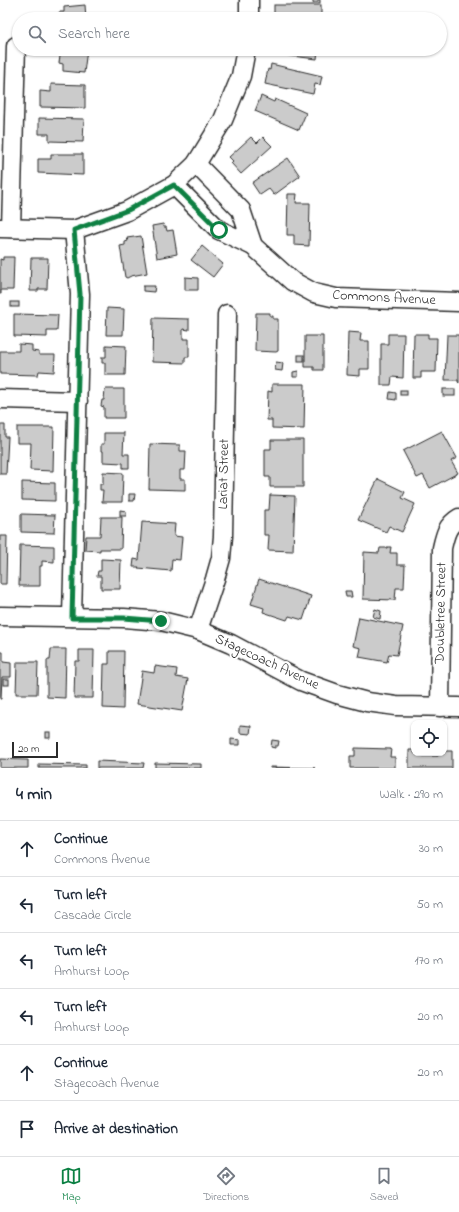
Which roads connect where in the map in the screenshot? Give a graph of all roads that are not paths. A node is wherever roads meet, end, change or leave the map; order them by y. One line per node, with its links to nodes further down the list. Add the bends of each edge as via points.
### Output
1 (249, 0): 2 (street)
2 (249, 12)
3 (15, 56): 7 (street)
4 (245, 56): 5 (street, via 241,76 223,120)
5 (196, 164): 6 (street); 9 (street, via 242,210)
6 (174, 185): 8 (street, via 128,210); 9 (street, Commons Avenue, via 219,230)
7 (5, 228): 8 (street)
8 (74, 230): 13 (street, via 80,294)
9 (253, 246): 10 (street, Commons Avenue, via 292,282 314,293 336,298)
10 (459, 302)
11 (227, 314): 17 (street, Lariat Street, via 221,558)
12 (0, 399): 13 (street)
13 (78, 401): 16 (street)
14 (456, 519): 18 (street, Doubletree Street, via 446,533 442,548)
15 (0, 616): 16 (street, Stagecoach Avenue)
16 (72, 618): 17 (street, Stagecoach Avenue, via 161,621)
17 (198, 630): 18 (street, Stagecoach Avenue, via 232,644 301,681 337,694 366,702 396,706)
18 (440, 707): 19 (street, Stagecoach Avenue)
19 (459, 707)

